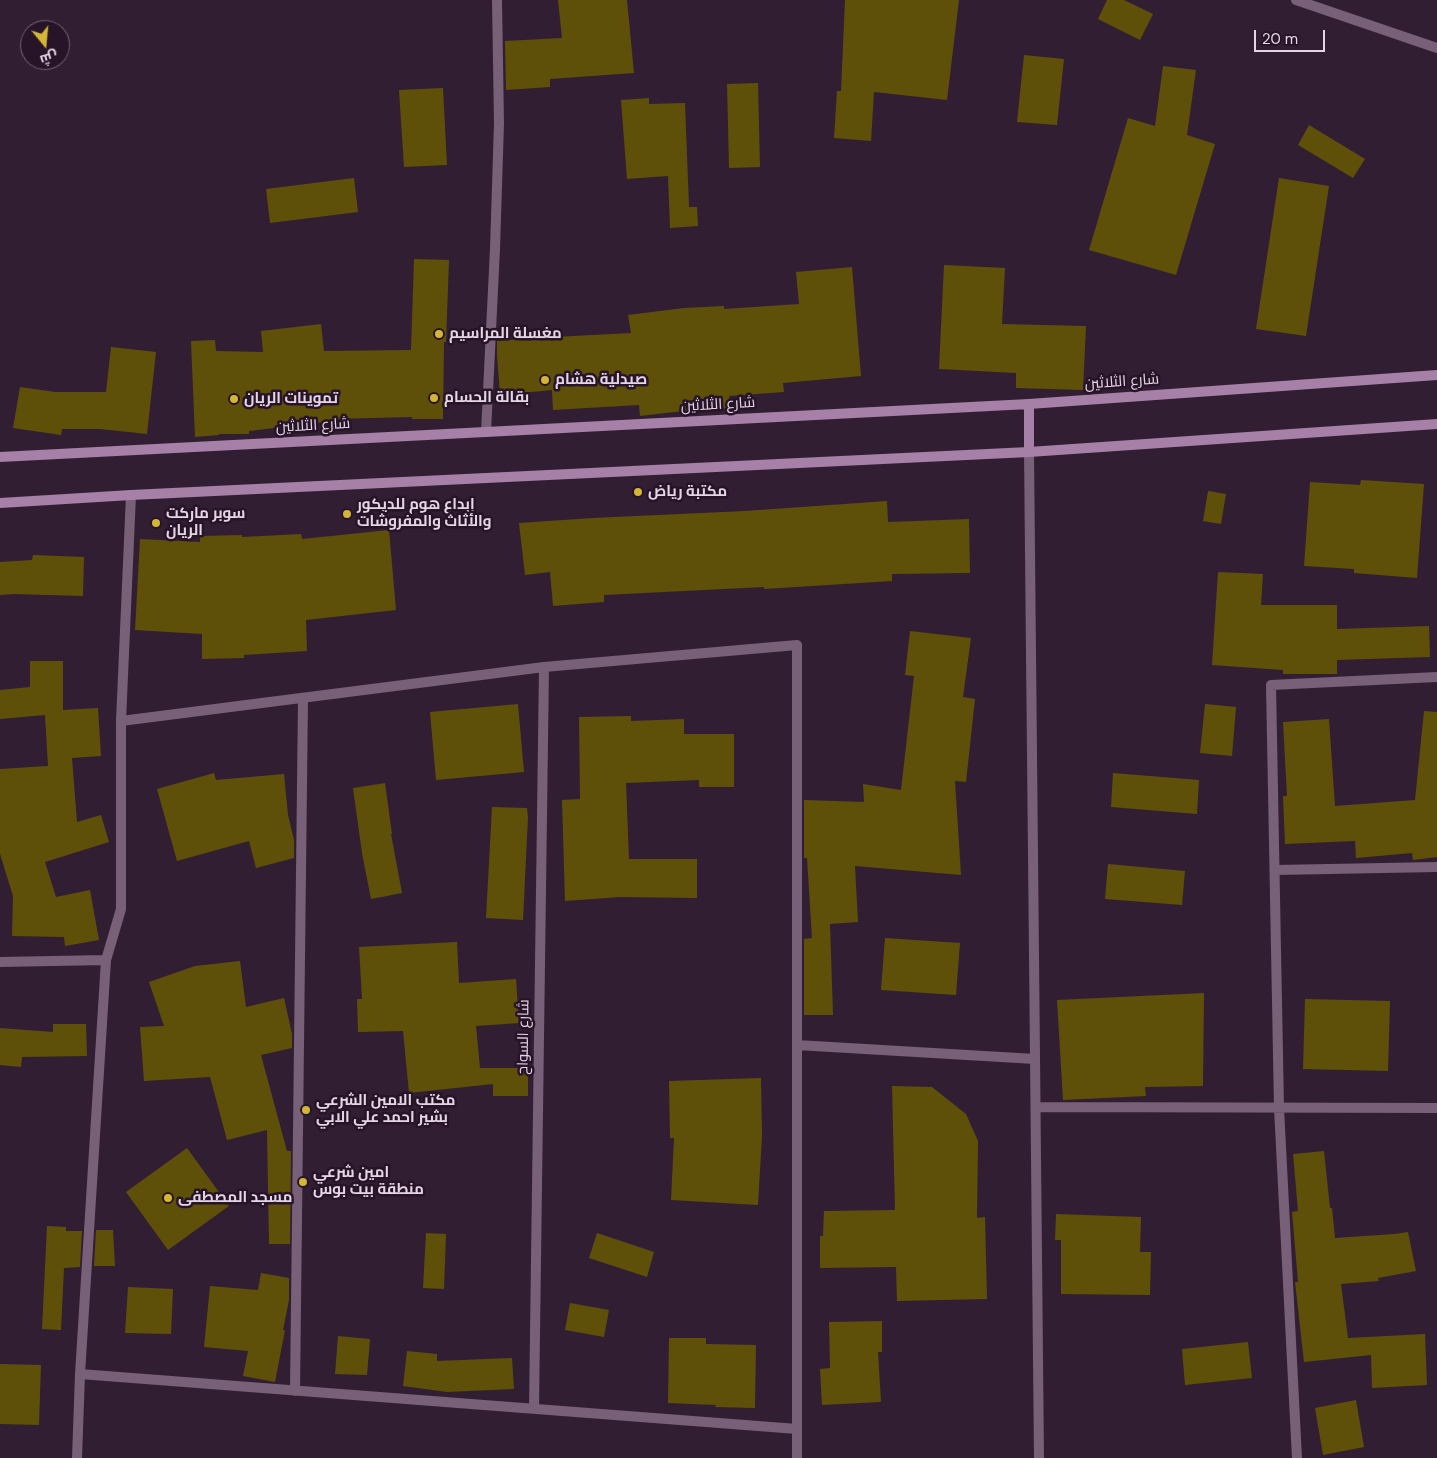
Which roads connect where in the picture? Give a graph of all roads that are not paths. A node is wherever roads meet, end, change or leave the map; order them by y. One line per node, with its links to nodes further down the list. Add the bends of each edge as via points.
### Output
1 (497, 0): 7 (street, via 500,123)
2 (1296, 0): 3 (street)
3 (1437, 48)
4 (1437, 375): 5 (street, شارع الثلاثين)
5 (1029, 404): 7 (street, شارع الثلاثين); 8 (street)
6 (1437, 424): 8 (street)
7 (486, 432): 9 (street, شارع الثلاثين)
8 (1029, 452): 10 (street); 21 (street)
9 (0, 457)
10 (131, 495): 11 (street); 15 (street)
11 (0, 504)
12 (544, 667): 14 (street); 20 (street, via 797,645); 27 (street, شارع السواح)
13 (1437, 677): 17 (street, via 1272,685)
14 (303, 698): 15 (street); 26 (street)
15 (122, 721): 18 (street, via 121,909)
16 (1437, 867): 17 (street)
17 (1275, 870): 23 (street)
18 (106, 960): 19 (street); 25 (street)
19 (0, 962)
20 (797, 1044): 21 (street); 28 (street)
21 (1035, 1059): 22 (street)
22 (1036, 1107): 23 (street); 31 (street)
23 (1279, 1108): 24 (street); 32 (street)
24 (1437, 1108)
25 (80, 1374): 26 (street); 29 (street)
26 (295, 1391): 27 (street)
27 (534, 1408): 28 (street)
28 (798, 1429): 30 (street)
29 (77, 1458)
30 (798, 1458)
31 (1039, 1458)
32 (1297, 1458)

